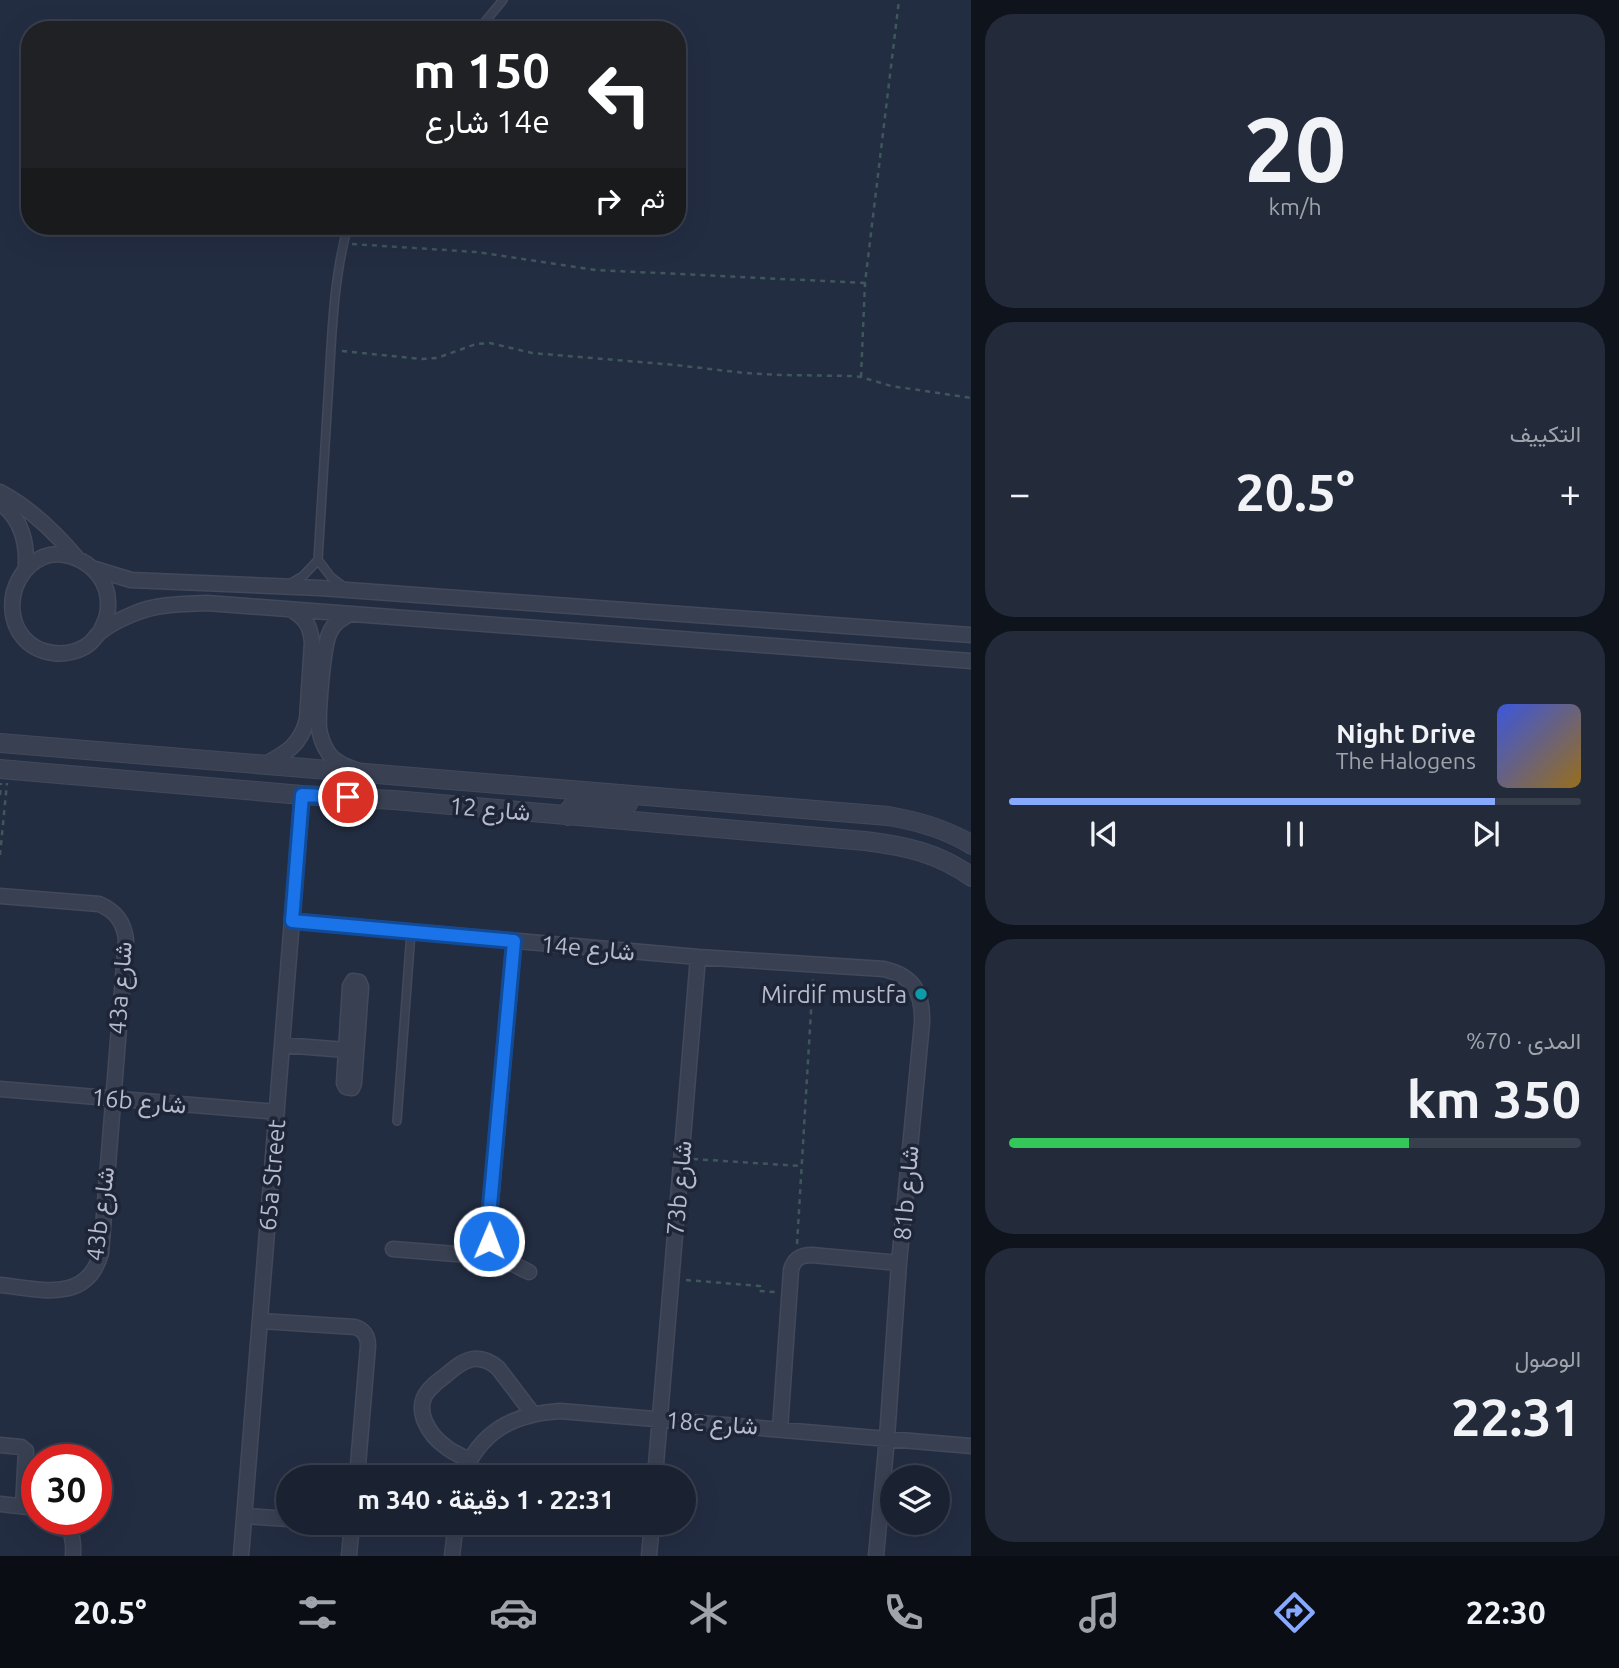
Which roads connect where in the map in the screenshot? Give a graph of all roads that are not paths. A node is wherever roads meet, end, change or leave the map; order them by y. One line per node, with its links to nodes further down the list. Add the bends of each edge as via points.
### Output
1 (503, 0): 2 (lane)
2 (486, 21)
3 (345, 235): 7 (lane, via 331,351)
4 (0, 492): 6 (street, via 39,519)
5 (0, 503): 8 (street, via 23,534)
6 (76, 557): 8 (street, via 46,556); 9 (street)
7 (318, 560): 10 (lane, via 303,576); 11 (lane)
8 (26, 566): 14 (street, via 11,592 10,609 24,640 55,654 88,645)
9 (94, 568): 10 (street, via 131,580); 14 (street, via 109,599)
10 (283, 586): 11 (street)
11 (348, 590): 15 (street)
12 (292, 610): 13 (street); 14 (street, via 171,605 136,612); 18 (street, via 311,630 305,730 290,749)
13 (349, 614): 16 (street); 20 (street, via 328,635 319,726 321,739 335,760)
14 (100, 632)
15 (971, 635)
16 (971, 661)
17 (0, 743): 18 (street, شارع 12)
18 (263, 765): 20 (street, شارع 12)
19 (4, 769): 22 (street, شارع 12)
20 (364, 773): 21 (street, شارع 12)
21 (499, 784): 23 (street, شارع 12); 24 (street, via 491,797 427,793)
22 (302, 795): 24 (street, شارع 12); 29 (street, 65a Street)
23 (648, 796): 25 (street, via 623,805 575,805); 26 (street, شارع 12, via 888,816 919,822)
24 (394, 800): 25 (street, شارع 12)
25 (568, 816): 27 (street, شارع 12, via 895,844 933,856)
26 (971, 845)
27 (971, 877)
28 (0, 896): 37 (street, 43a شارع, via 99,904 121,921 125,940)
29 (292, 921): 30 (street, 14e شارع); 34 (street, 65a Street)
30 (411, 932): 31 (street, 14e شارع); 39 (lane)
31 (514, 941): 32 (street, 14e شارع); 40 (street, via 488,1228)
32 (698, 957): 33 (street, 14e شارع); 47 (street, 73b شارع)
33 (884, 969): 42 (street, 81b شارع, via 915,987 922,1010)
34 (283, 1045): 35 (street); 38 (street, 65a Street)
35 (346, 1050): 35 (street, via 344,1083 349,1088 354,1083 360,1001 361,984 356,981 350,986)
36 (0, 1089): 37 (street, 16b شارع)
37 (112, 1098): 38 (street, 16b شارع); 44 (street, 43b شارع, via 98,1265 73,1288)
38 (277, 1112): 45 (street, 65a Street)
39 (397, 1121)
40 (492, 1246): 41 (street, via 468,1255); 43 (street, via 504,1259)
41 (393, 1249)
42 (899, 1263): 48 (street, via 811,1255 796,1260 791,1270); 49 (street, 81b شارع)
43 (529, 1272)
44 (0, 1285)
45 (261, 1321): 54 (street, via 363,1331 368,1346); 60 (street, 65a Street)
46 (533, 1414): 47 (street, 18c شارع, via 560,1411); 53 (street, 18c شارع, via 503,1425); 53 (street, via 493,1364 480,1359 460,1364 429,1390 422,1402 422,1416 441,1443)
47 (659, 1419): 48 (street, 18c شارع); 56 (street, 73b شارع)
48 (780, 1429): 49 (street, 18c شارع)
49 (887, 1438): 51 (street, 18c شارع); 71 (street, 81b شارع)
50 (0, 1445): 52 (street)
51 (971, 1446)
52 (21, 1447)
53 (470, 1460): 55 (street, 18c شارع)
54 (358, 1465)
55 (468, 1465)
56 (656, 1465)
57 (0, 1504): 58 (street)
58 (21, 1506)
59 (276, 1511): 60 (street)
60 (245, 1512): 61 (street); 67 (street, 65a Street)
61 (276, 1517)
62 (72, 1535): 66 (street)
63 (351, 1535): 68 (street)
64 (455, 1535): 69 (street)
65 (651, 1535): 70 (street)
66 (74, 1556)
67 (241, 1556)
68 (349, 1556)
69 (453, 1556)
70 (649, 1556)
71 (876, 1556)

